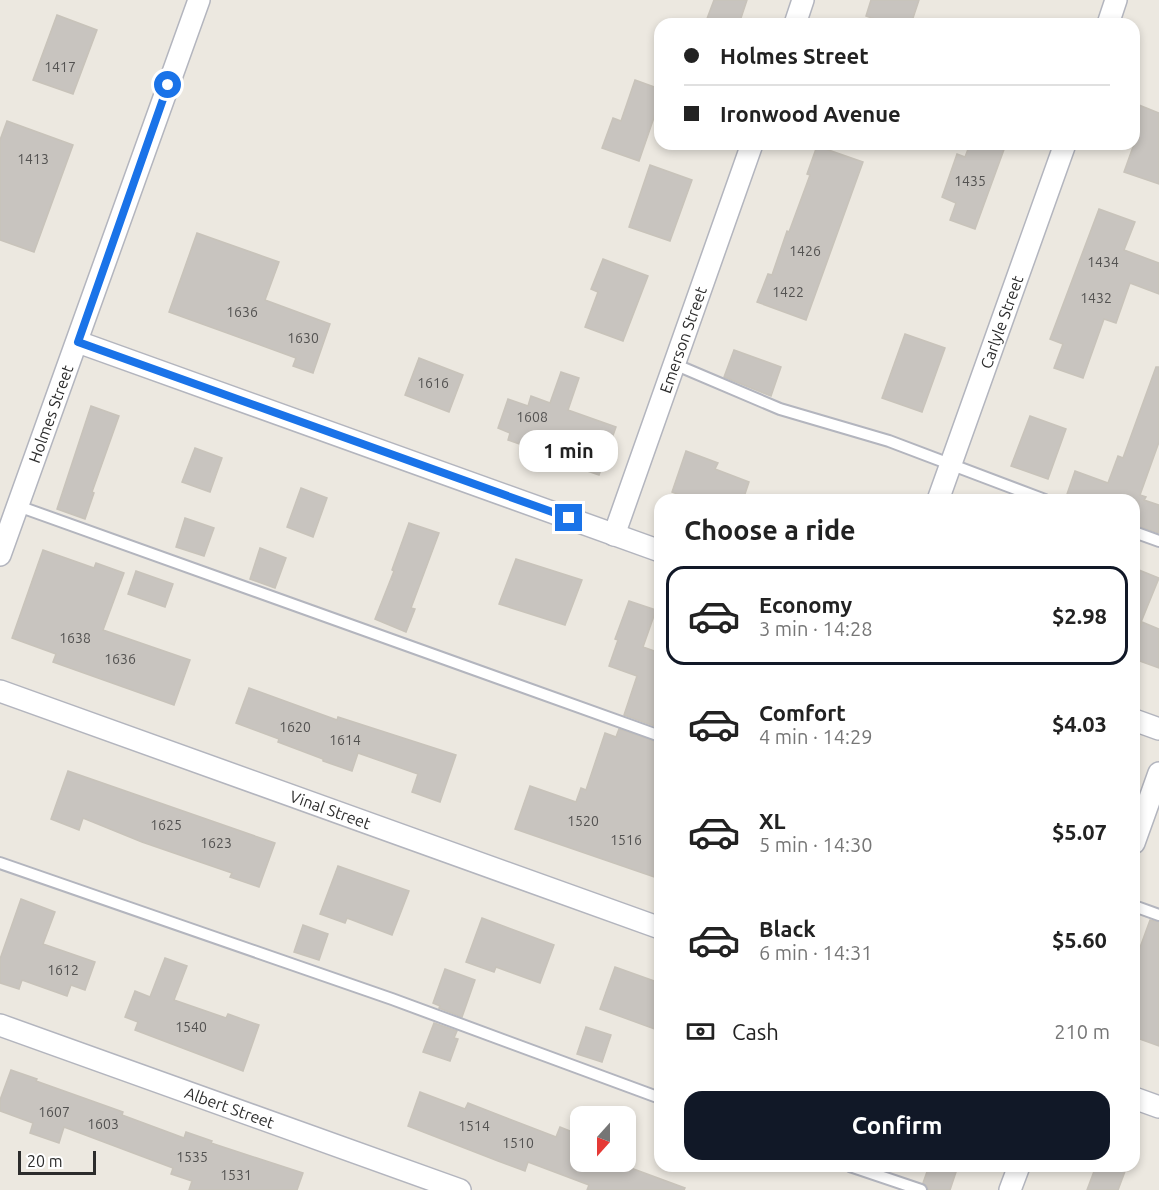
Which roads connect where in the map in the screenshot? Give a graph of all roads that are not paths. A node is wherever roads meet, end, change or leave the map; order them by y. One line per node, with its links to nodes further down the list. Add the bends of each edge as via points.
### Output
1 (199, 0): 8 (street, Holmes Street)
2 (804, 0): 4 (street)
3 (1116, 0): 5 (street)
4 (797, 18)
5 (1110, 18)
6 (750, 150): 9 (street, Emerson Street)
7 (1063, 150): 10 (street, Carlyle Street)
8 (78, 342): 13 (street, Holmes Street); 14 (street)
9 (674, 364): 10 (lane, via 780,409 889,441); 14 (street, Emerson Street)
10 (950, 465): 11 (street, Carlyle Street); 12 (lane)
11 (940, 494)
12 (1029, 494)
13 (18, 506): 18 (street, Holmes Street); 22 (lane)
14 (614, 534): 17 (street)
15 (1140, 534): 16 (lane)
16 (1159, 541)
17 (654, 549)
18 (0, 555)
19 (0, 691): 28 (street, Vinal Street)
20 (1140, 722): 21 (street)
21 (1159, 729)
22 (654, 734)
23 (1159, 773): 24 (street)
24 (1140, 826)
25 (0, 862): 30 (lane)
26 (1140, 908): 27 (lane)
27 (1159, 915)
28 (654, 926)
29 (0, 1025): 35 (street, Albert Street)
30 (654, 1096)
31 (1140, 1100): 32 (street)
32 (1159, 1107)
33 (868, 1172): 36 (lane)
34 (1016, 1172): 37 (street)
35 (460, 1190)
36 (921, 1190)
37 (1010, 1190)

